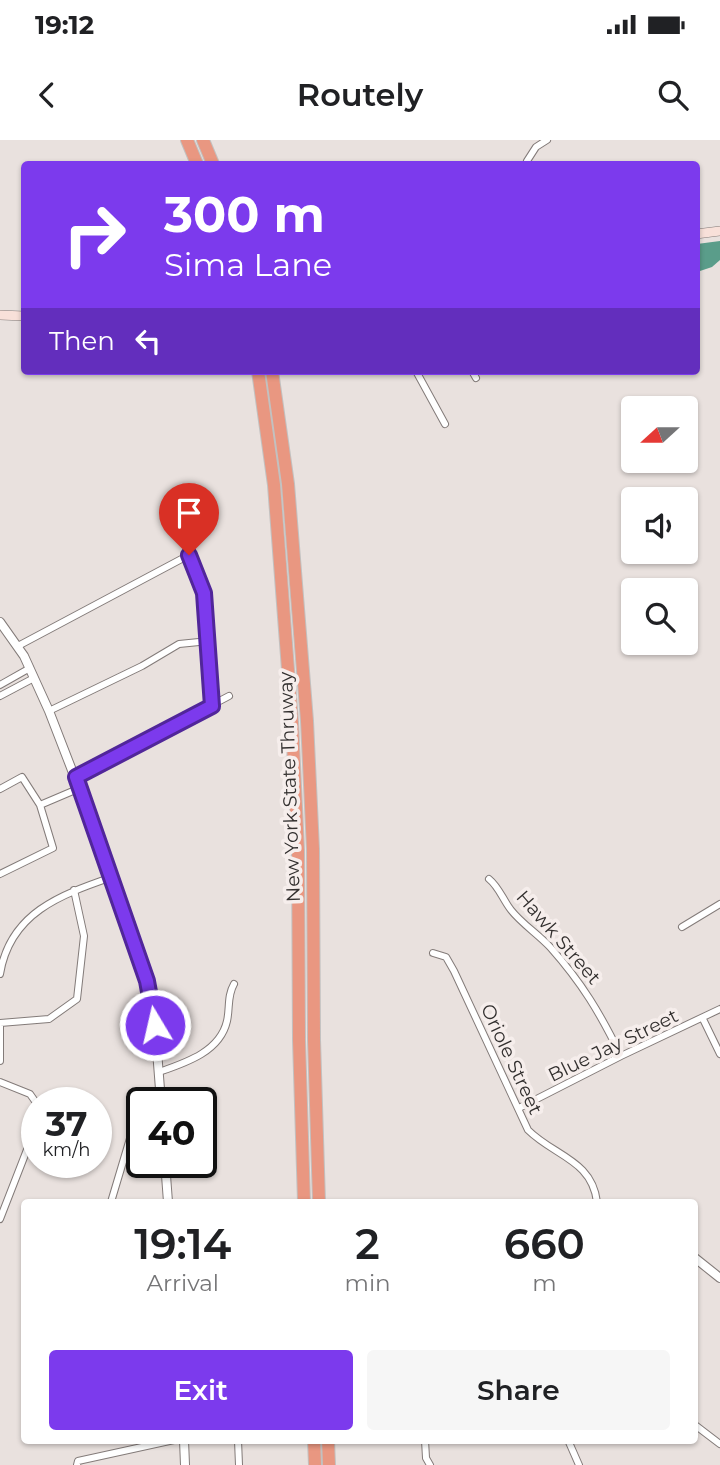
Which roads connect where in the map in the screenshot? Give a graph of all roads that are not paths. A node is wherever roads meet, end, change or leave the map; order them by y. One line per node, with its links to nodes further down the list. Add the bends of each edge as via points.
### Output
1 (187, 140): 4 (highway)
2 (203, 140): 5 (highway)
3 (547, 140): 6 (street)
4 (196, 161)
5 (212, 161)
6 (527, 161)
7 (720, 231): 8 (main road)
8 (700, 234)
9 (0, 315): 10 (main road)
10 (21, 316)
11 (259, 375): 54 (highway, New York State Thruway, via 275,498 292,722)
12 (273, 375): 55 (highway, New York State Thruway, via 288,484 307,722)
13 (418, 375): 14 (street)
14 (445, 424)
15 (0, 622): 17 (street)
16 (209, 640): 17 (street, via 204,593 189,555); 23 (street); 24 (street, via 179,644)
17 (18, 646): 18 (street)
18 (30, 668): 19 (street); 20 (street)
19 (34, 678): 21 (street); 24 (street)
20 (0, 685)
21 (0, 696)
22 (229, 696): 23 (street)
23 (212, 706): 25 (street)
24 (49, 711): 25 (street)
25 (76, 777): 26 (street)
26 (80, 788): 28 (street); 30 (street)
27 (0, 789): 28 (street, via 22,777)
28 (40, 805): 29 (street, via 53,848)
29 (0, 874)
30 (112, 877): 32 (street); 44 (street, via 150,992)
31 (489, 879): 42 (street, Hawk Street, via 511,910 550,946 582,986)
32 (74, 890): 36 (street, via 50,901 24,924); 40 (street, via 84,936 77,999 50,1020)
33 (720, 904): 34 (street)
34 (682, 927)
35 (433, 953): 48 (street, Oriole Street, via 446,957)
36 (0, 970)
37 (234, 984): 44 (street, via 220,1037 193,1059)
38 (720, 1009): 39 (street, Blue Jay Street)
39 (702, 1019): 41 (street); 42 (street, Blue Jay Street)
40 (0, 1024): 43 (street)
41 (720, 1054)
42 (621, 1056): 48 (street, Blue Jay Street)
43 (0, 1061)
44 (159, 1072): 46 (street)
45 (0, 1082): 47 (street)
46 (160, 1087)
47 (21, 1090)
48 (519, 1108): 56 (street, Oriole Street, via 538,1140 585,1171)
49 (126, 1152): 52 (street)
50 (21, 1165): 57 (street)
51 (166, 1178): 53 (street)
52 (112, 1199)
53 (168, 1199)
54 (304, 1199)
55 (319, 1199)
56 (596, 1199)
57 (0, 1219)
58 (698, 1260): 59 (street)
59 (720, 1278)
60 (698, 1427): 68 (street)
61 (156, 1444): 69 (street, via 78,1461)
62 (184, 1444): 70 (street)
63 (238, 1444): 71 (street)
64 (314, 1444): 72 (highway)
65 (328, 1444): 73 (highway)
66 (425, 1444): 74 (street)
67 (570, 1444): 75 (street)
68 (720, 1444)
69 (77, 1465)
70 (186, 1465)
71 (239, 1465)
72 (315, 1465)
73 (329, 1465)
74 (430, 1465)
75 (579, 1465)

